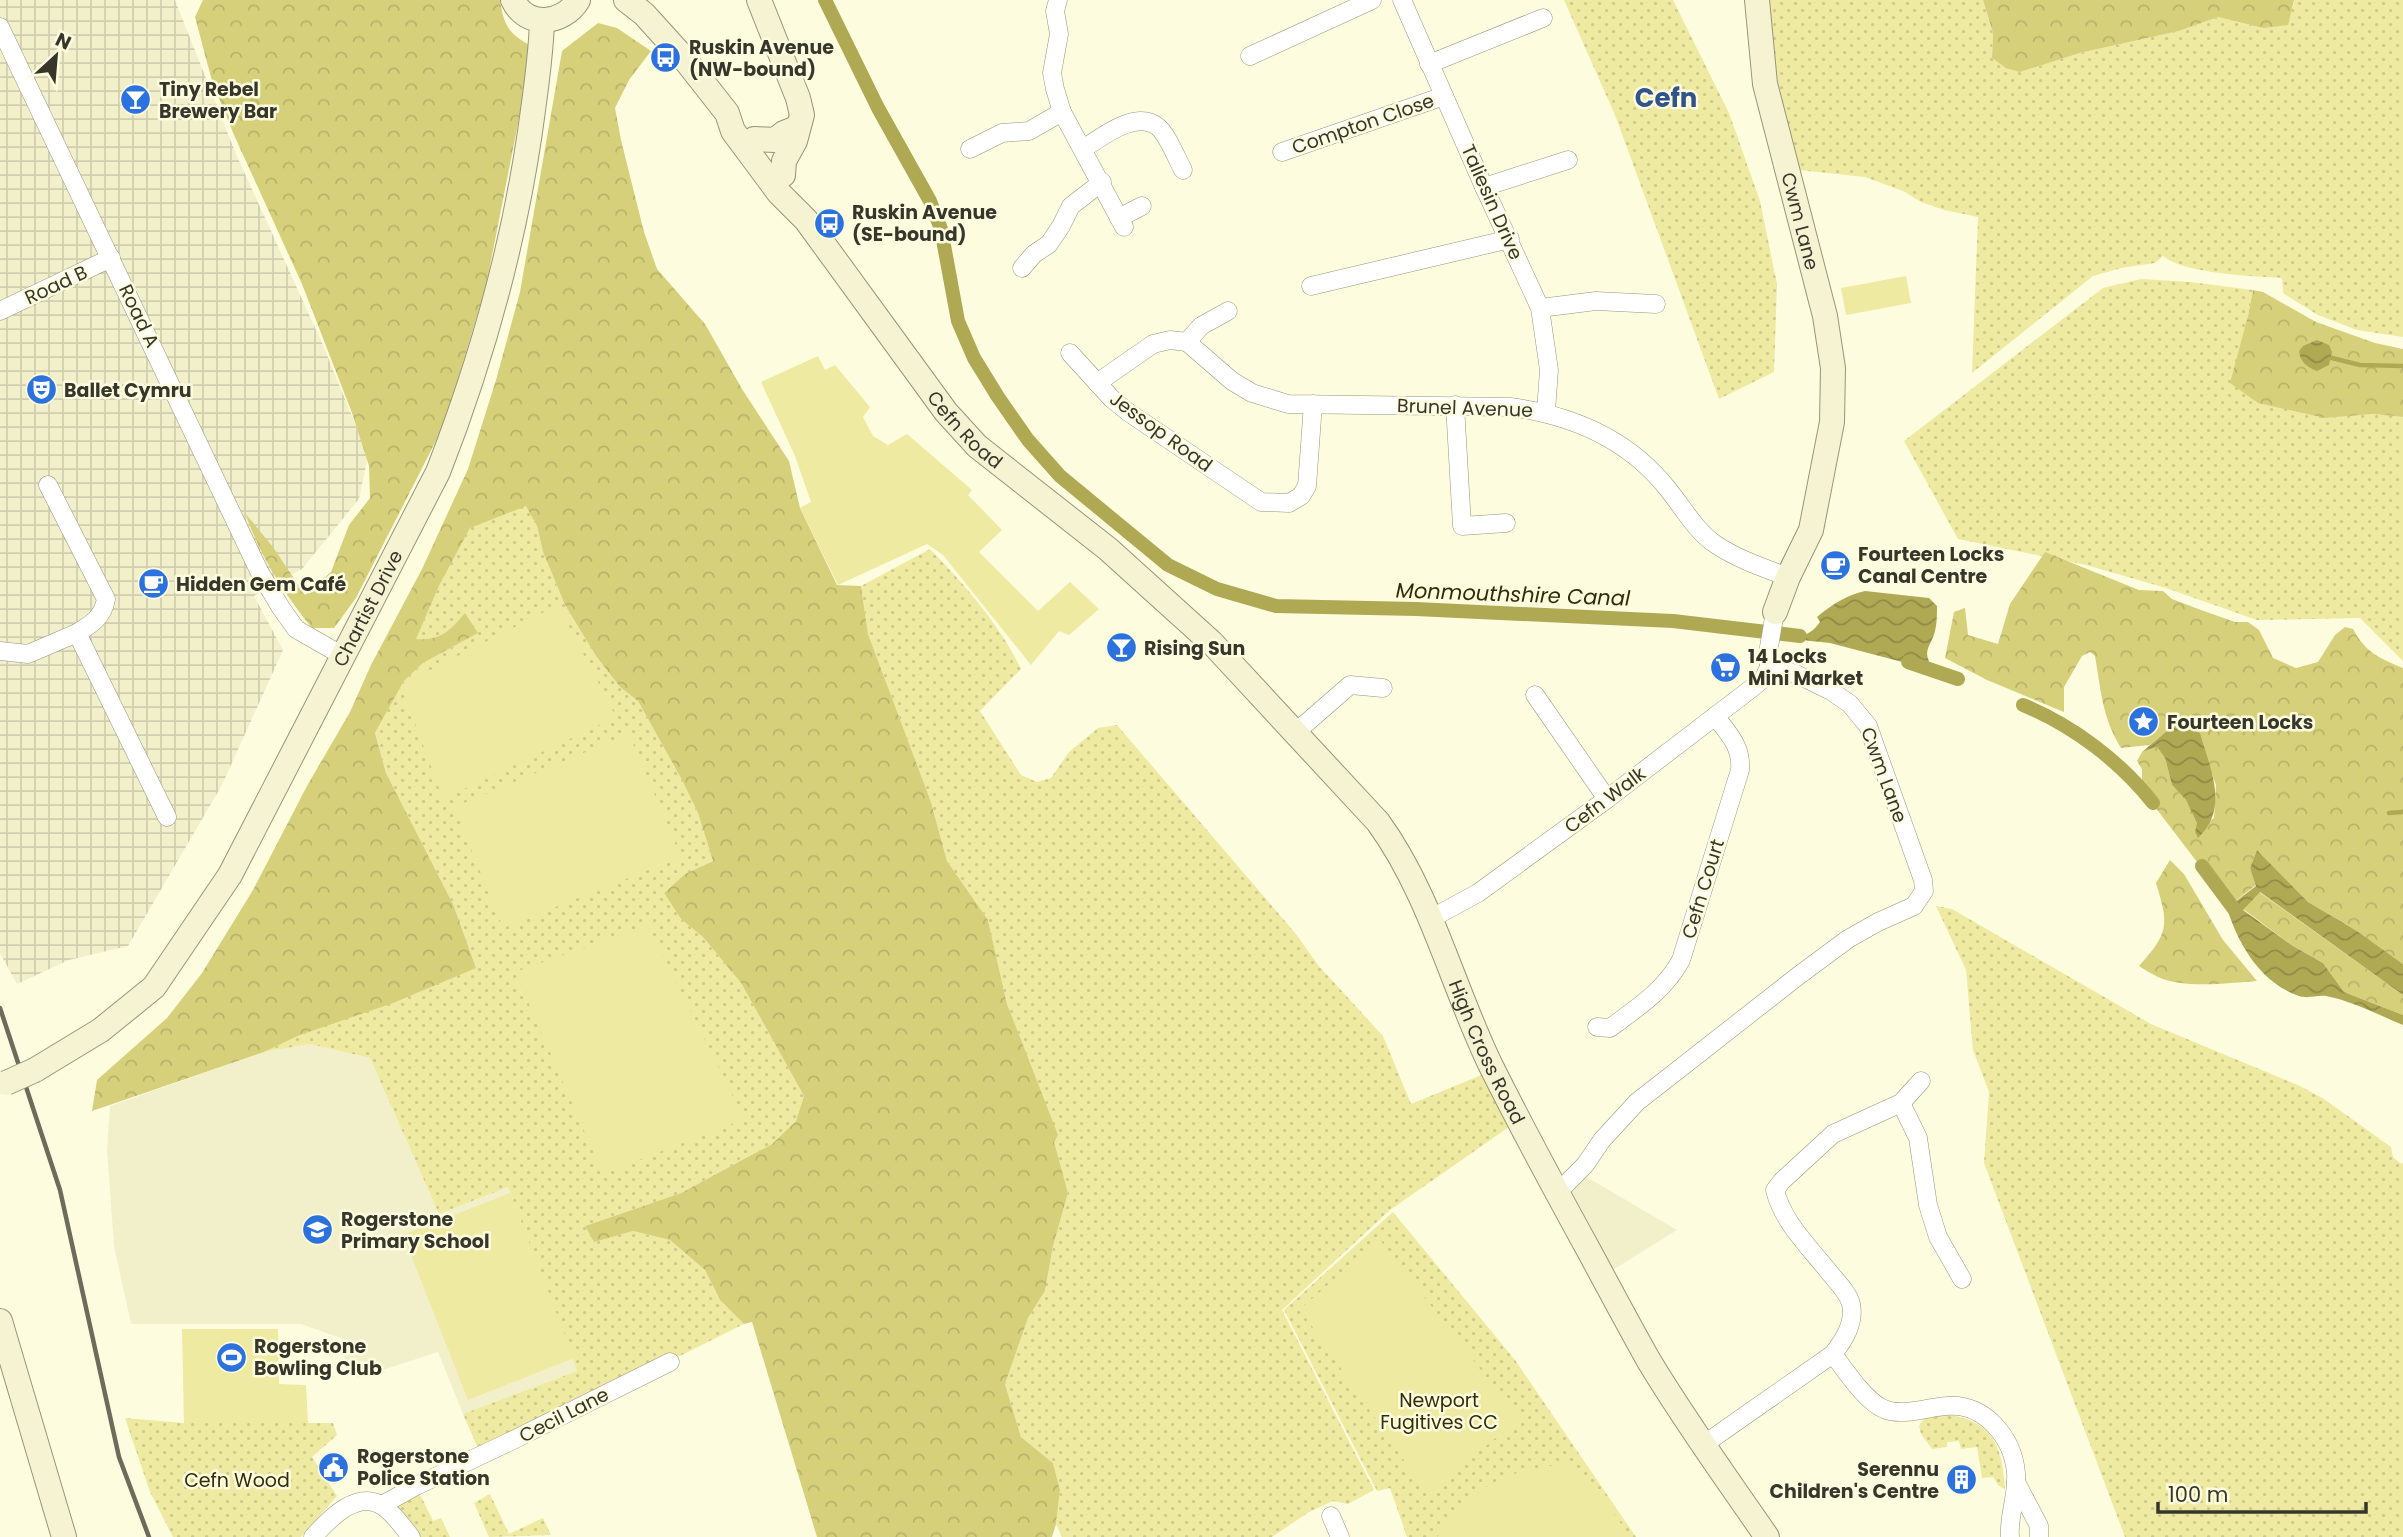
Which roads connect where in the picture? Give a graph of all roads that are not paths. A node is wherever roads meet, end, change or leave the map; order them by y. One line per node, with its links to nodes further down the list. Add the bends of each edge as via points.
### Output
1 (513, 0): 10 (main road, via 528,16)
2 (578, 0): 10 (main road, via 567,14)
3 (626, 0): 21 (main road, Cefn Road, via 645,13 683,57 727,113 733,131)
4 (759, 0): 17 (main road, via 798,98 802,115)
5 (1058, 0): 16 (street, via 1059,34 1052,73)
6 (1372, 0): 13 (street)
7 (1402, 0): 14 (street, Taliesin Drive)
8 (1757, 0): 44 (main road, Cwm Lane, via 1765,84 1825,316 1833,368 1825,466 1811,530)
9 (1543, 19): 14 (street)
10 (542, 21): 49 (main road, Chartist Drive, via 523,177 502,276 466,402 438,472)
11 (0, 27): 12 (street, Road A)
12 (5, 47): 29 (street, Road A)
13 (1250, 56)
14 (1429, 64): 15 (street, Taliesin Drive)
15 (1444, 96): 20 (street, Compton Close); 25 (street, Taliesin Drive)
16 (1062, 112): 18 (street, via 1029,131 1002,134); 19 (street)
17 (797, 128): 21 (main road, via 775,140); 21 (main road, via 784,162)
18 (970, 149)
19 (1083, 149): 23 (street, via 1126,124 1145,121 1159,127); 24 (street)
20 (1282, 152)
21 (763, 155): 27 (main road, Cefn Road, via 799,197); 27 (main road, Cefn Road, via 779,193)
22 (1568, 160): 25 (street)
23 (1183, 170)
24 (1101, 182): 26 (street, via 1121,222); 30 (street, via 1071,206 1049,244)
25 (1484, 187): 28 (street, Taliesin Drive)
26 (1142, 206)
27 (806, 220): 45 (main road, Cefn Road, via 946,412 977,446)
28 (1510, 239): 31 (street); 33 (street, Taliesin Drive)
29 (111, 258): 34 (street, Road B); 49 (street, Road A, via 260,573 296,629)
30 (1022, 268)
31 (1311, 286)
32 (1656, 304): 33 (street, via 1596,302)
33 (1540, 308): 41 (street, Taliesin Drive, via 1549,370)
34 (0, 311)
35 (1228, 311): 36 (street, via 1201,326)
36 (1187, 342): 38 (street, via 1153,344); 39 (street, Brunel Avenue, via 1252,393 1288,404)
37 (1070, 353): 38 (street, Jessop Road)
38 (1097, 383): 39 (street, Jessop Road, via 1128,412 1261,502 1289,503 1307,486)
39 (1313, 404): 40 (street, Brunel Avenue)
40 (1455, 405): 41 (street, Brunel Avenue); 43 (street, via 1462,526)
41 (1546, 411): 44 (street, Brunel Avenue, via 1581,423 1631,452 1715,544)
42 (48, 485): 47 (street, via 106,599 104,611 93,624)
43 (1506, 523)
44 (1788, 577): 46 (main road, Cwm Lane)
45 (1166, 601): 54 (main road, High Cross Road)
46 (1775, 612): 50 (street, Cwm Lane)
47 (77, 633): 48 (street, via 28,654); 56 (street)
48 (0, 651)
49 (343, 656): 60 (main road, Chartist Drive, bridge, via 230,875 154,987 101,1030)
50 (1769, 667): 53 (street, Cefn Walk, via 1764,678); 62 (street, Cwm Lane, via 1831,691 1850,704 1868,726 1924,891 1914,906 1849,939 1662,1081 1623,1116)
51 (1383, 688): 54 (street, via 1350,685)
52 (1535, 695): 55 (street)
53 (1715, 716): 55 (street, Cefn Walk); 58 (street, Cefn Court, via 1737,746 1740,770 1681,960 1671,978 1650,998 1610,1028)
54 (1296, 732): 57 (main road, High Cross Road, via 1385,831)
55 (1607, 799): 57 (street, Cefn Walk, via 1478,893)
56 (167, 817)
57 (1430, 919): 62 (main road, High Cross Road, via 1491,1065)
58 (1597, 1027)
59 (1921, 1081): 61 (street)
60 (3, 1084)
61 (1901, 1103): 63 (street, via 1918,1138 1938,1237); 65 (street, via 1833,1133 1775,1190 1786,1216 1850,1303 1846,1338)
62 (1557, 1193): 67 (main road, High Cross Road, via 1649,1361)
63 (1962, 1279)
64 (0, 1321): 72 (main road)
65 (1833, 1354): 67 (street); 68 (street, via 1883,1409 1898,1412 1951,1405 1980,1412 2008,1443)
66 (670, 1362): 69 (street, Cecil Lane)
67 (1703, 1445): 75 (main road, High Cross Road)
68 (2016, 1482): 76 (street); 77 (street, via 2039,1526)
69 (382, 1505): 71 (street); 73 (street, via 356,1502 343,1508)
70 (1331, 1517): 74 (street)
71 (407, 1536)
72 (64, 1537)
73 (313, 1537)
74 (1340, 1537)
75 (1767, 1537)
76 (2010, 1537)
77 (2039, 1537)

